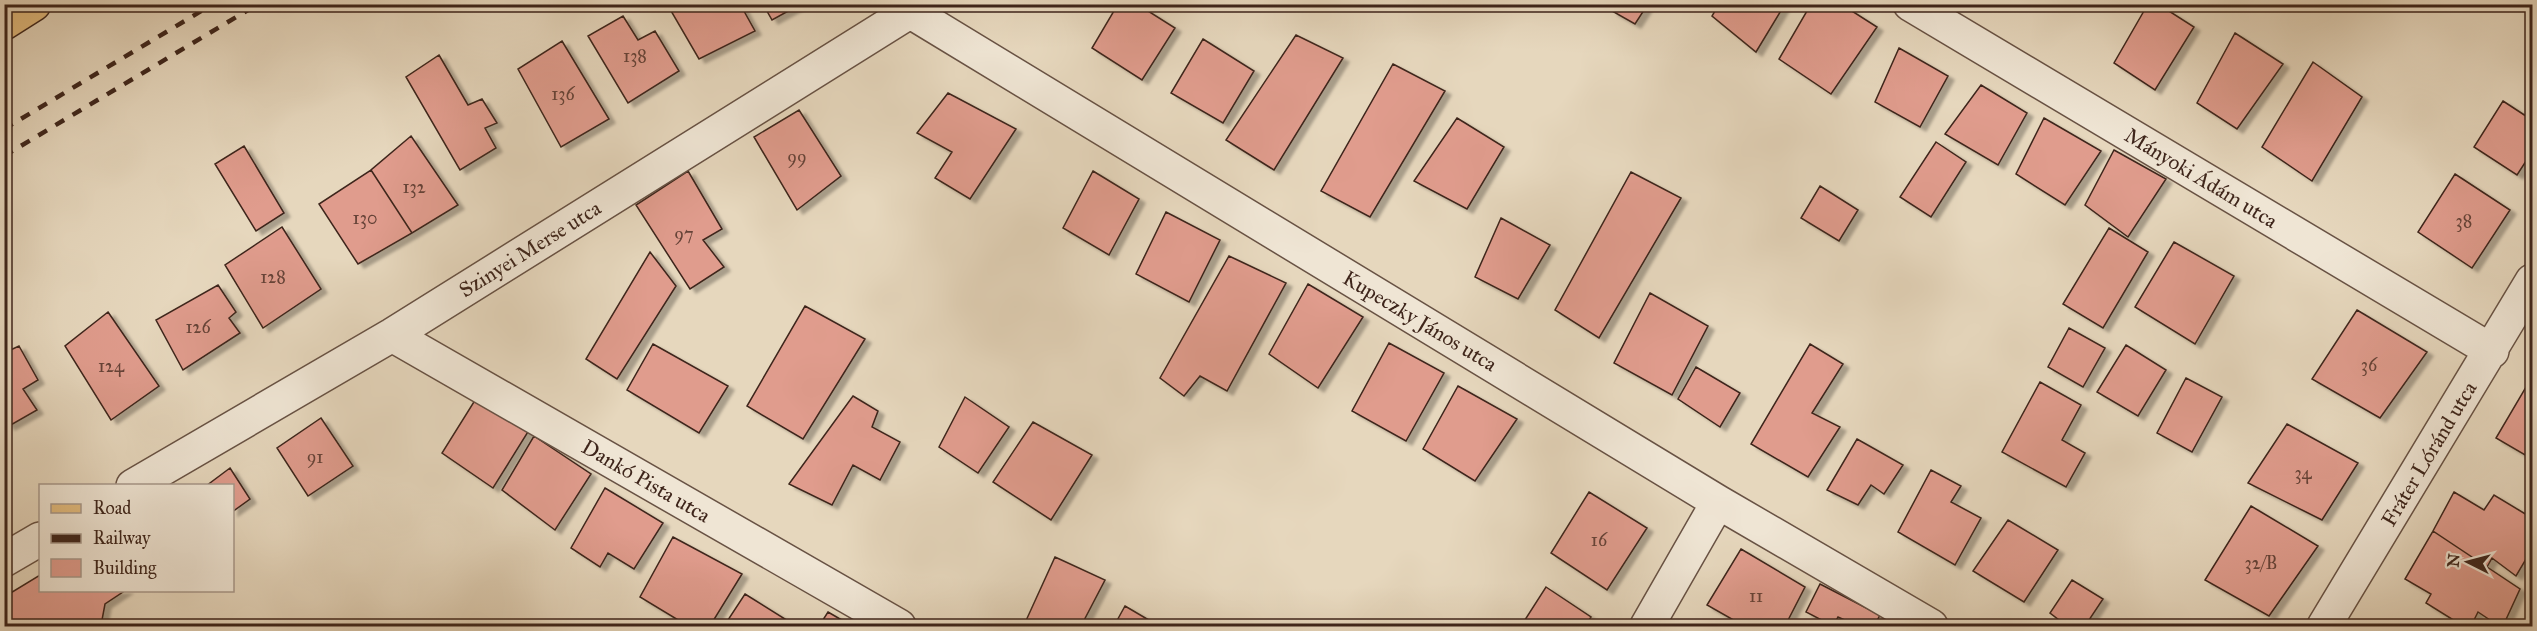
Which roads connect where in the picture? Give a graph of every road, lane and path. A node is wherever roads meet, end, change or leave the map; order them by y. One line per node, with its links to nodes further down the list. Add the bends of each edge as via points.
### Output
1 (34, 4): 4 (main road)
2 (1910, 4): 7 (street, Mányoki Ádám utca)
3 (916, 8): 6 (street, Szinyei Merse utca); 9 (street, Kupeczky János utca)
4 (4, 23)
5 (2532, 281): 7 (street, Fráter Lóránd utca)
6 (392, 335): 8 (street, Szinyei Merse utca); 12 (street, Dankó Pista utca)
7 (2492, 351): 15 (street, Fráter Lóránd utca)
8 (136, 484)
9 (1719, 502): 13 (street); 14 (street, Kupeczky János utca)
10 (39, 540): 11 (street)
11 (4, 560)
12 (899, 627)
13 (1647, 627)
14 (1931, 627)
15 (2324, 627)

